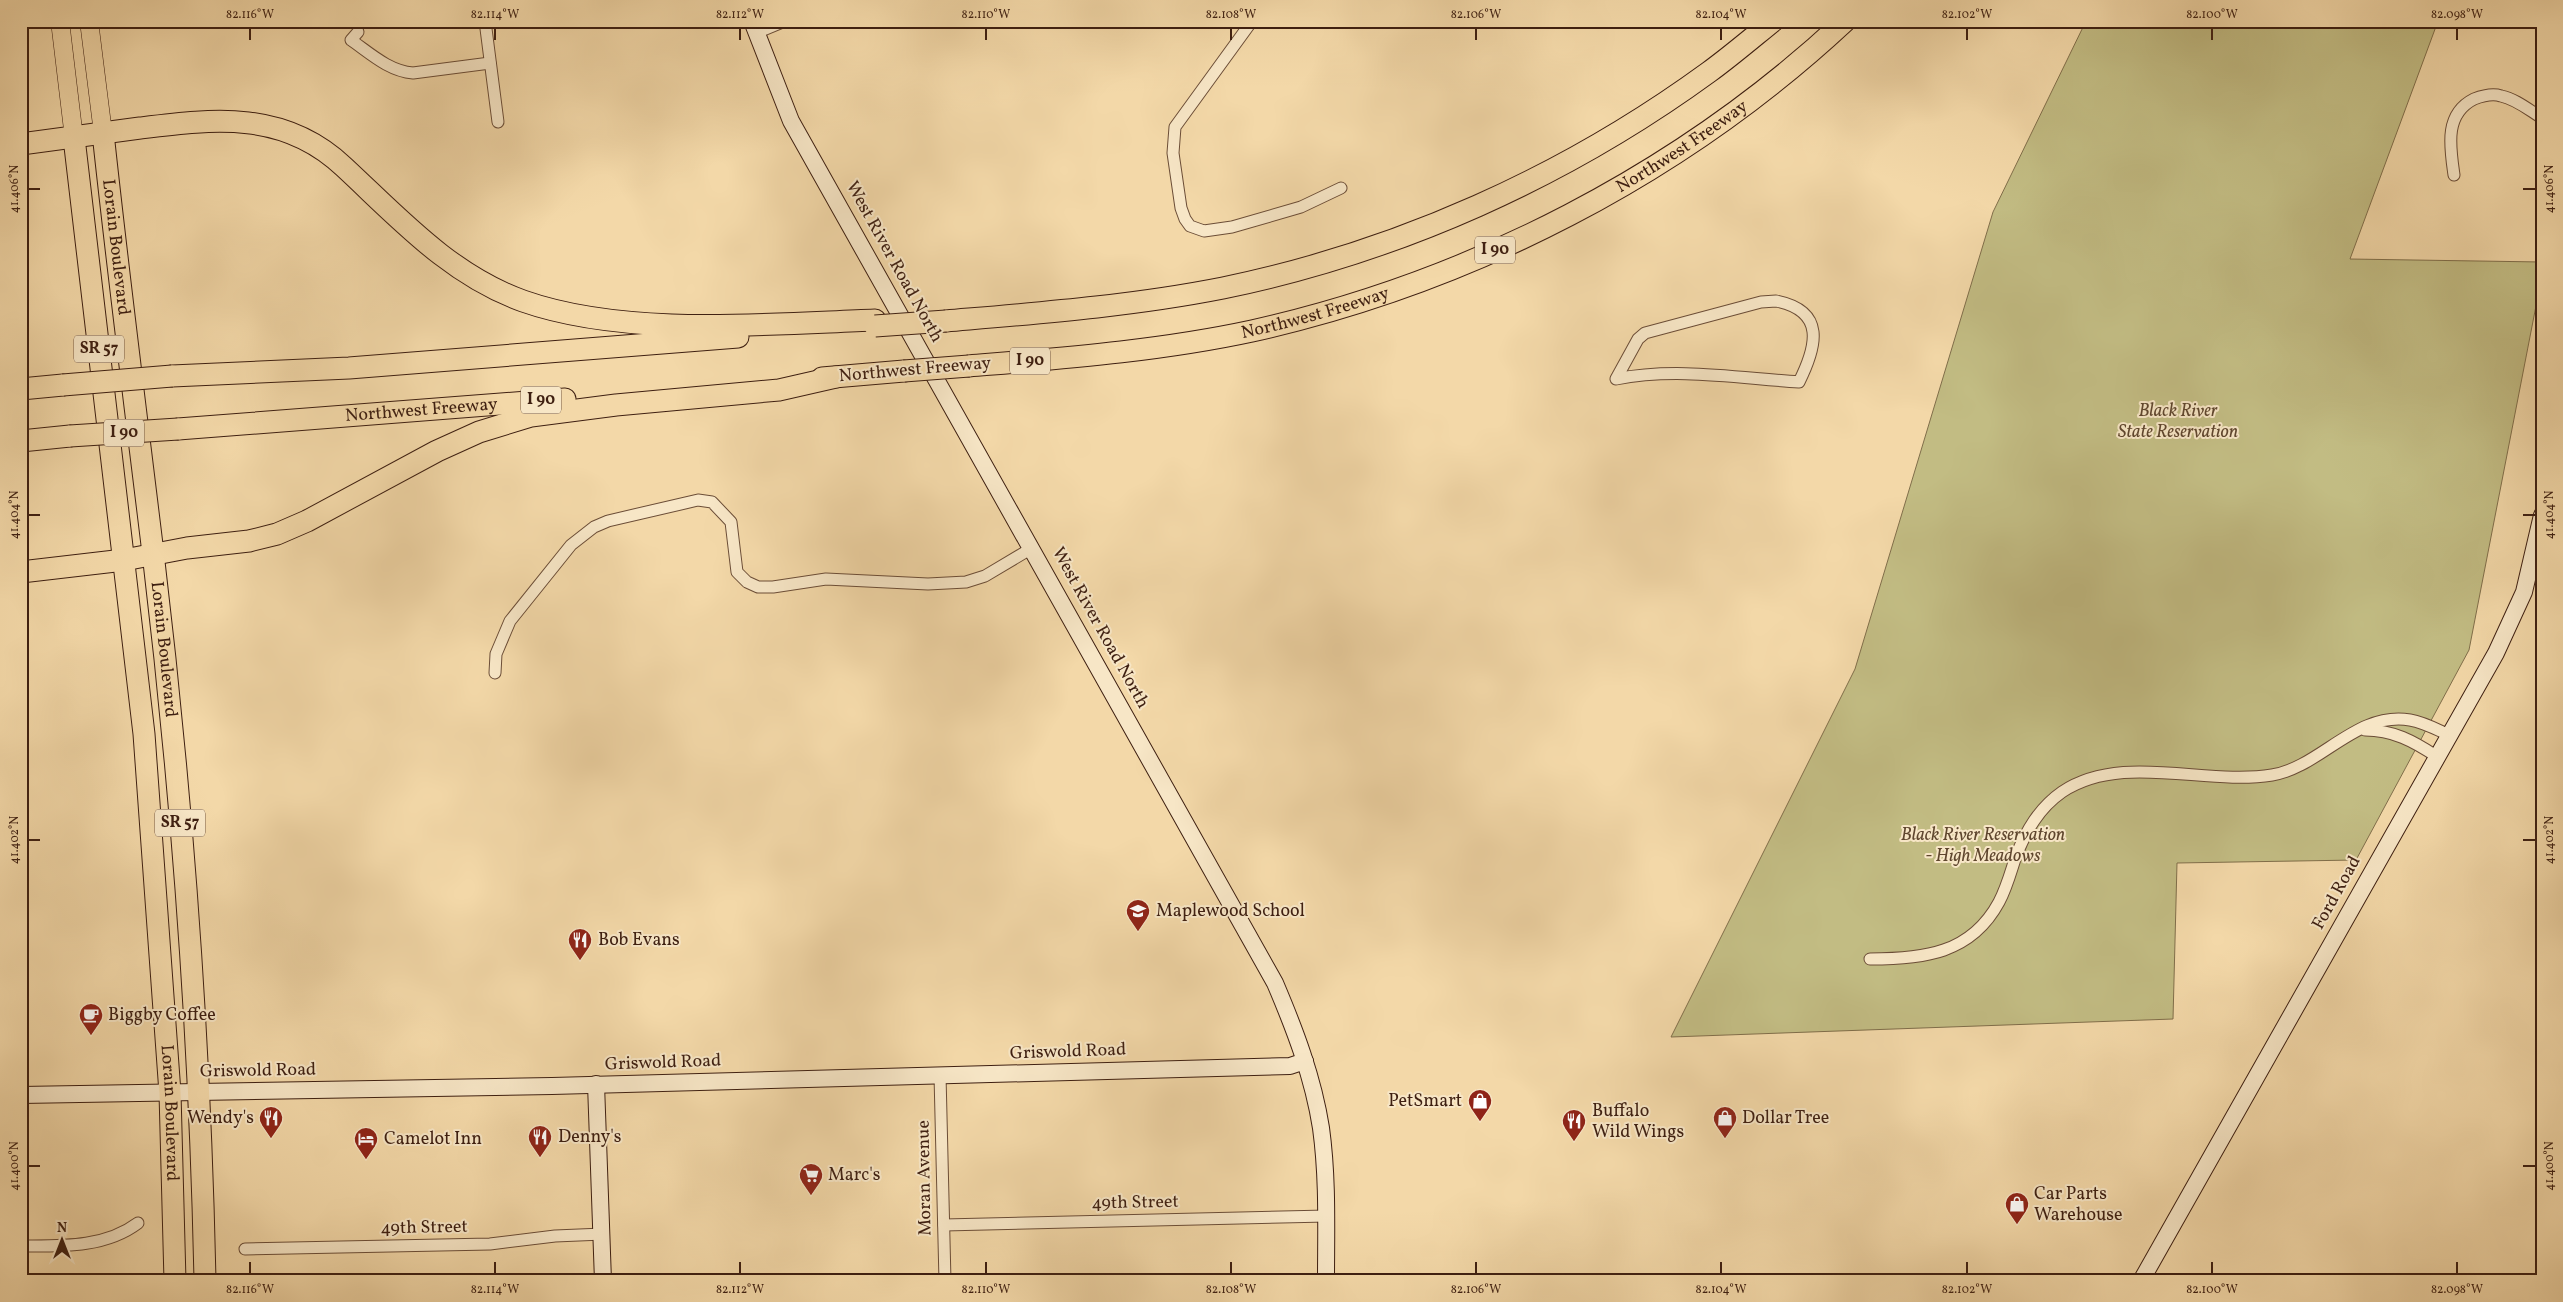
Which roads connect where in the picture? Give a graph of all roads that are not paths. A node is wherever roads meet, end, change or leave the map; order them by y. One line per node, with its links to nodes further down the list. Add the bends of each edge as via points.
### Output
1 (60, 21): 14 (main road, Lorain Boulevard / SR 57)
2 (89, 21): 13 (main road, Lorain Boulevard / SR 57)
3 (485, 21): 10 (street)
4 (785, 21): 8 (street)
5 (1252, 21): 17 (street, via 1175,128 1173,152 1180,208 1185,219 1197,229 1213,231 1301,207)
6 (1773, 21): 18 (highway, via 1711,71 1618,133 1534,179 1411,234 1333,260 1224,288 1114,305 1016,315)
7 (1845, 21): 20 (highway, Northwest Freeway / I 90, bridge, via 1772,84 1629,182 1562,218 1452,268 1321,313 1252,331 1126,352)
8 (754, 27): 24 (street, West River Road North, via 791,121)
9 (358, 32): 10 (street, via 351,40 386,65 402,72)
10 (490, 63): 12 (street)
11 (2542, 118): 16 (street, via 2500,95 2472,101 2459,110 2452,127 2449,142)
12 (498, 122)
13 (103, 133): 14 (highway); 18 (highway, via 226,120 254,122 291,133 342,165 386,209 453,265 505,293 551,310 599,319 673,324); 25 (highway, Lorain Boulevard / SR 57)
14 (74, 138): 15 (highway); 26 (highway, Lorain Boulevard / SR 57)
15 (21, 144)
16 (2454, 175)
17 (1341, 188)
18 (875, 323): 21 (highway, bridge, via 349,368 172,376)
19 (1643, 374): 19 (street, via 1616,379 1638,339 1655,329 1776,301 1799,309 1814,329 1813,350 1799,382 1668,372)
20 (836, 377): 22 (highway, Northwest Freeway / I 90, bridge); 25 (highway, via 780,390 531,416 479,432 277,534)
21 (21, 389)
22 (21, 441)
23 (2542, 515): 30 (street, Ford Road, via 2519,607)
24 (1032, 548): 28 (street, via 985,576 966,582 928,584 826,580 758,587 736,572 731,522 712,502 698,500 633,514 594,527 571,545 510,621 496,654); 33 (street, West River Road North, via 1262,958 1292,1023)
25 (153, 554): 26 (highway); 36 (highway, Lorain Boulevard / SR 57, via 181,829)
26 (124, 560): 27 (highway); 37 (highway, Lorain Boulevard / SR 57, via 144,743)
27 (21, 572)
28 (495, 674)
29 (2358, 730): 30 (street, via 2385,721 2410,720); 31 (street, via 2395,733); 32 (street, via 2278,774 2113,773 2083,781 2051,800 2036,817 2021,843 1999,902 1971,937 1933,955)
30 (2449, 735): 31 (street, Ford Road)
31 (2436, 756): 50 (street, Ford Road)
32 (1870, 959)
33 (1305, 1061): 34 (street, Griswold Road, via 1290,1066); 39 (street, West River Road North, via 1321,1128)
34 (940, 1075): 35 (street, Griswold Road); 41 (street, Moran Avenue)
35 (596, 1084): 36 (street, Griswold Road); 42 (street)
36 (199, 1092): 37 (street, Griswold Road); 46 (highway, Lorain Boulevard / SR 57)
37 (170, 1093): 38 (street, Griswold Road); 45 (highway, Lorain Boulevard / SR 57)
38 (21, 1095)
39 (1327, 1216): 41 (street, 49th Street); 49 (street, West River Road North)
40 (138, 1223): 43 (street, via 101,1242)
41 (944, 1225): 48 (street, Moran Avenue)
42 (603, 1234): 44 (street, 49th Street, via 490,1244); 47 (street)
43 (21, 1246)
44 (245, 1248)
45 (175, 1281)
46 (204, 1281)
47 (604, 1281)
48 (945, 1281)
49 (1326, 1281)
50 (2141, 1281)

